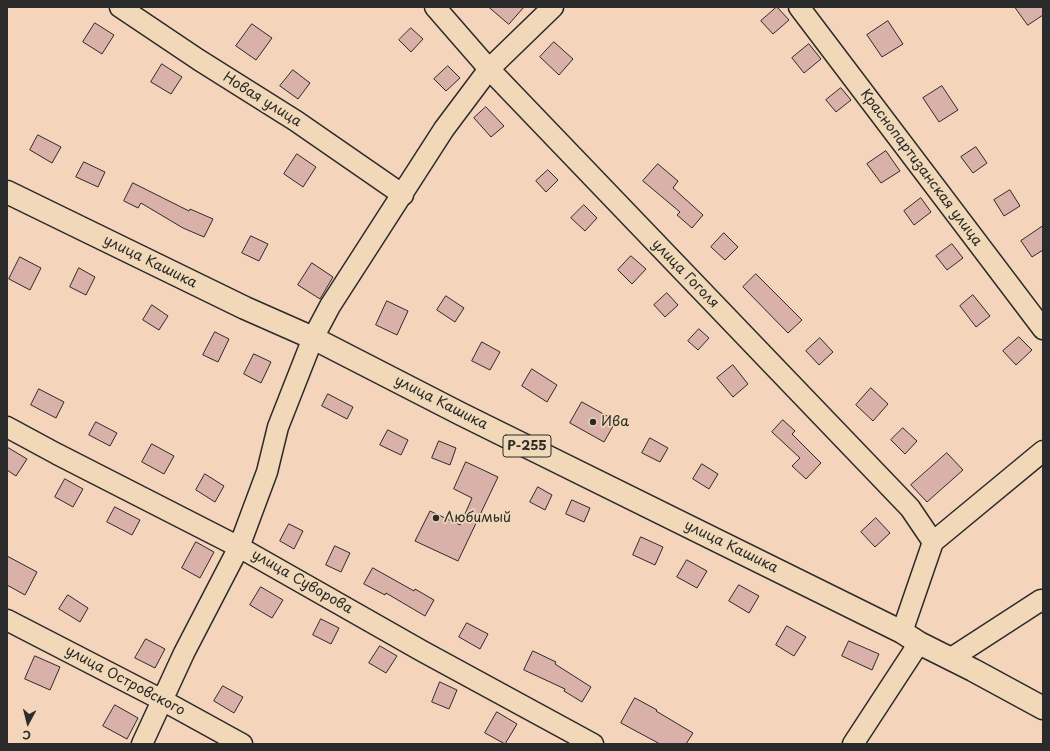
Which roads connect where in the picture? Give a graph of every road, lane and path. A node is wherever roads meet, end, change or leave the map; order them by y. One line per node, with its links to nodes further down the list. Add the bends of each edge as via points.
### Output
1 (120, 7): 7 (street, Новая улица, via 296,121)
2 (435, 7): 5 (street, улица Гоголя)
3 (553, 7): 5 (street)
4 (799, 7): 8 (street, Краснопартизанская улица)
5 (489, 69): 7 (street, via 444,129); 12 (street, улица Гоголя, via 910,508)
6 (7, 192): 9 (highway, улица Кашика / Р-255, via 245,308)
7 (402, 195): 9 (street, via 330,306)
8 (1043, 329)
9 (313, 338): 13 (street, via 278,427 267,472); 16 (highway, улица Кашика / Р-255)
10 (7, 427): 13 (street, улица Суворова)
11 (1043, 451): 12 (street)
12 (932, 542): 16 (street)
13 (239, 547): 18 (street); 22 (street, улица Суворова, via 422,651)
14 (1043, 602): 17 (street, via 1041,600)
15 (7, 620): 18 (street, улица Островского)
16 (911, 638): 17 (highway, улица Кашика / Р-255); 23 (street)
17 (950, 658): 19 (highway, улица Кашика / Р-255)
18 (162, 700): 20 (street); 21 (street, улица Островского)
19 (1043, 708)
20 (142, 744)
21 (242, 744)
22 (594, 744)
23 (853, 744)

